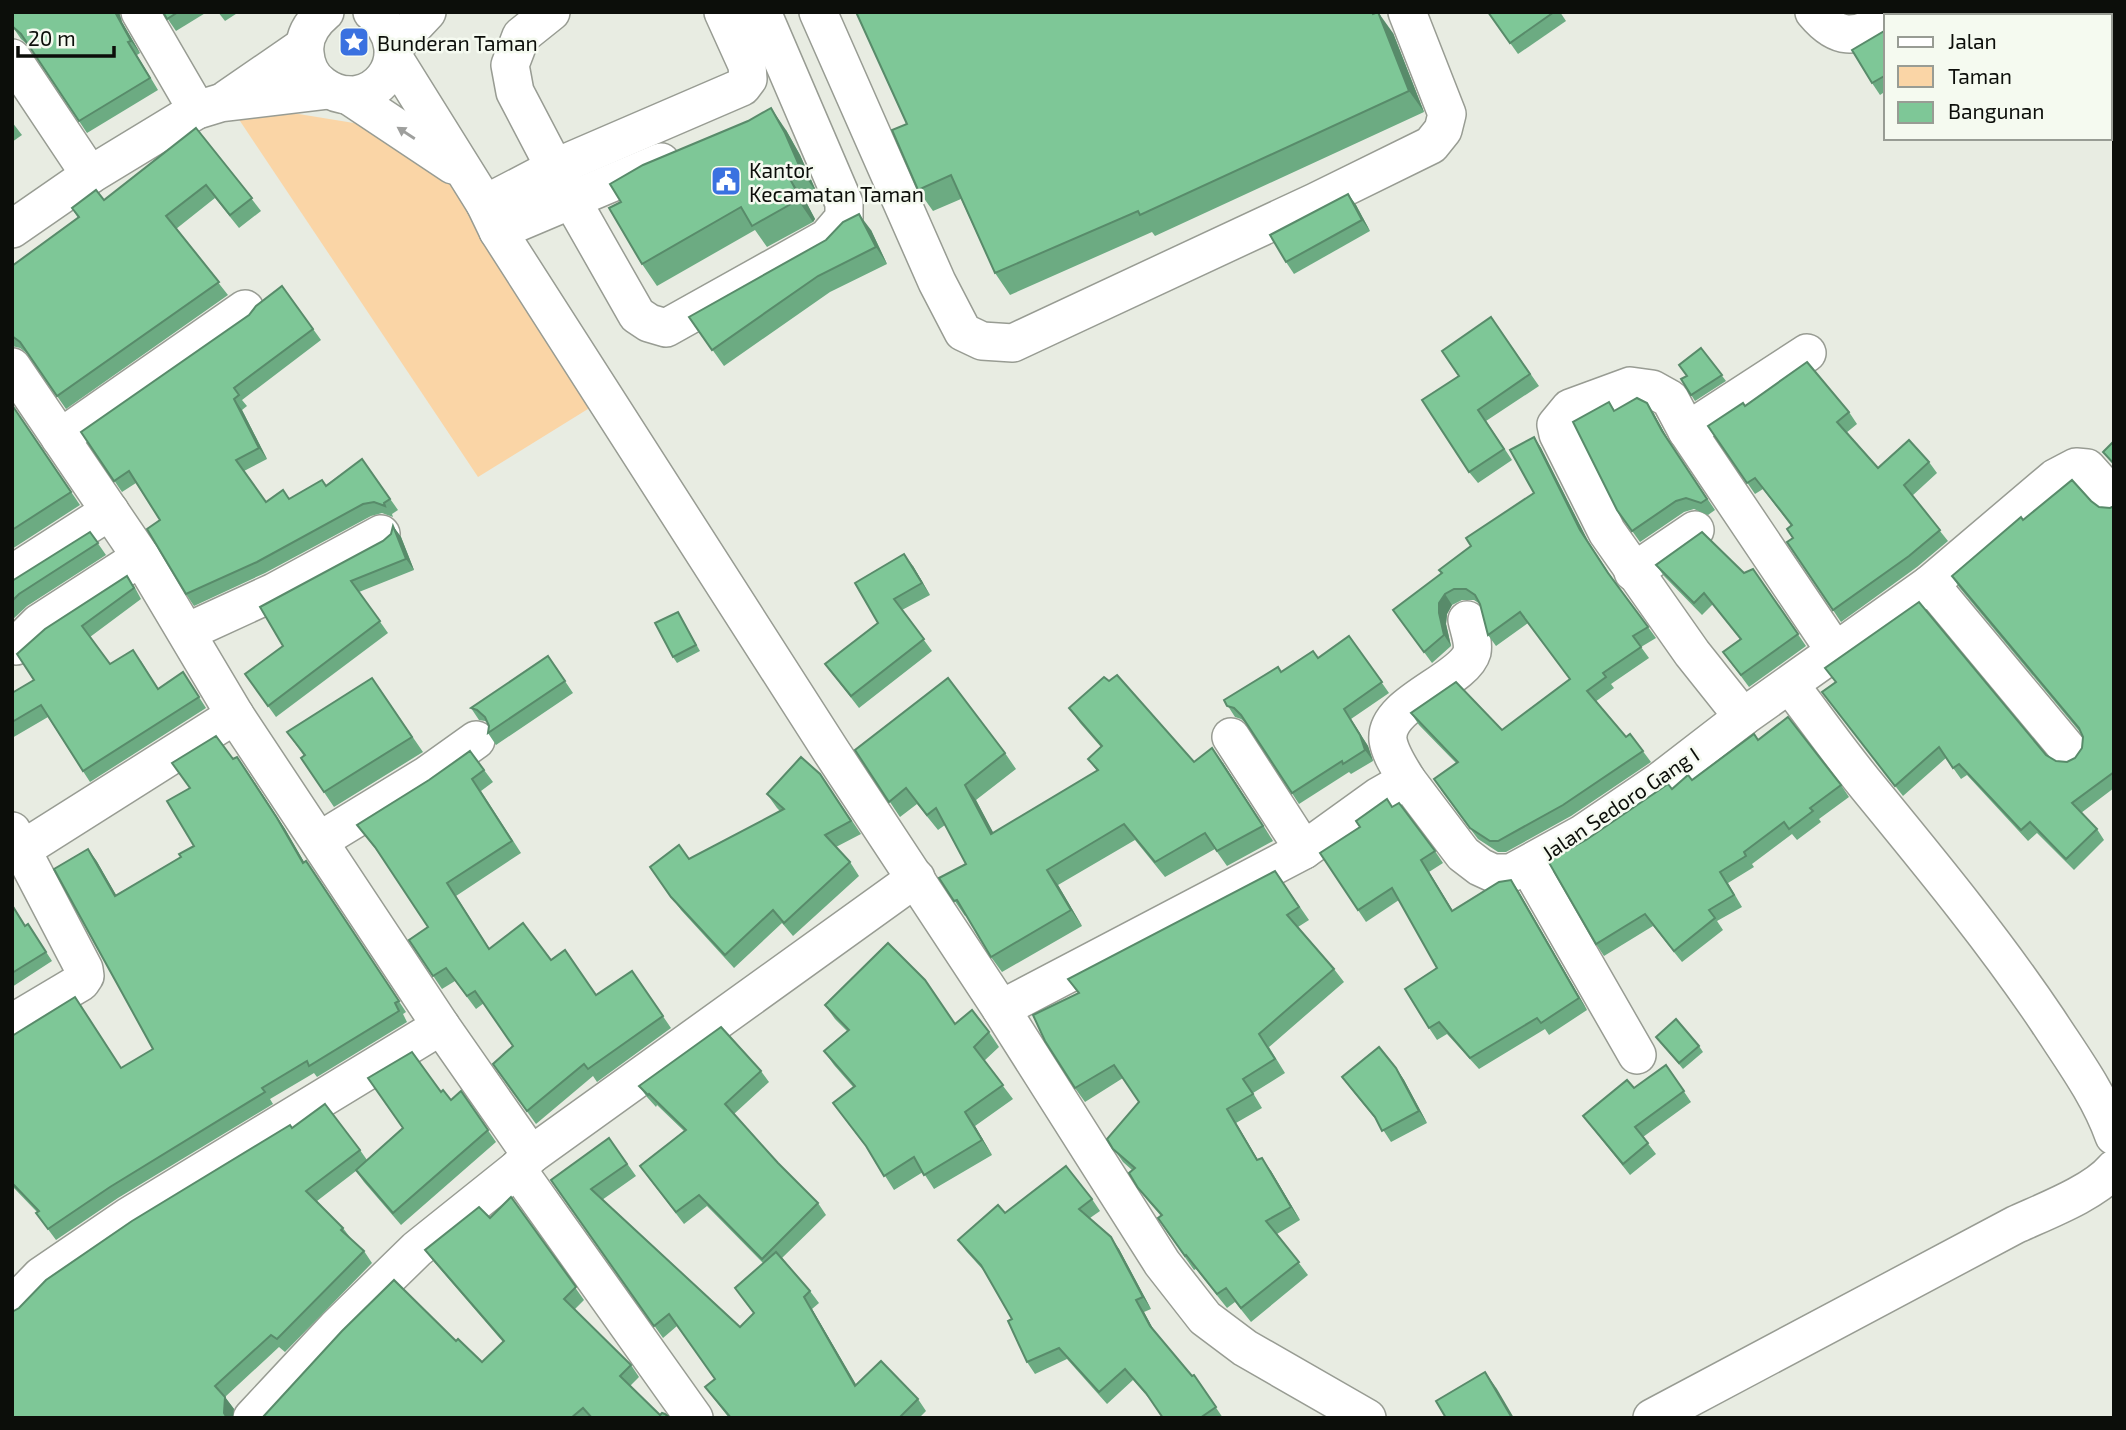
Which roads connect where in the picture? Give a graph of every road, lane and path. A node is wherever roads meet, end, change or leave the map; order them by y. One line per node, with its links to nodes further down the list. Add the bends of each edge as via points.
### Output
1 (140, 12): 16 (street)
2 (372, 12): 12 (street, via 389,30)
3 (428, 12): 12 (street)
4 (551, 12): 21 (street, via 521,36 510,65 515,92)
5 (723, 12): 21 (street, via 747,65 748,79 742,87)
6 (762, 12): 15 (street)
7 (818, 12): 8 (street, via 963,332 982,341 1013,343 1431,145 1443,130 1447,114)
8 (1406, 12)
9 (1814, 12): 10 (street, via 1828,29 1841,34)
10 (1884, 23)
11 (310, 26): 14 (street, via 305,60 310,72 318,83); 16 (street)
12 (394, 52): 14 (street, via 386,77 378,85); 19 (street)
13 (12, 58): 20 (street)
14 (339, 93): 16 (street); 19 (street, one-way to 14)
15 (799, 98): 17 (street); 21 (street, via 844,203 844,218 827,238 666,328 638,314)
16 (209, 107): 20 (street)
17 (766, 117)
18 (694, 148): 21 (street)
19 (463, 171): 22 (street)
20 (90, 175): 23 (street)
21 (562, 184): 22 (street)
22 (491, 217): 52 (street)
23 (12, 229)
24 (245, 309): 28 (street)
25 (1807, 354): 27 (street)
26 (12, 367): 28 (street)
27 (1687, 431): 34 (street, via 1670,399 1652,389 1630,386 1570,408 1556,425 1607,532); 40 (street)
28 (60, 438): 30 (street)
29 (2114, 498): 36 (street, Jalan Sedoro Gang I, via 2092,471 2076,467 2056,478)
30 (110, 511): 33 (street); 35 (street)
31 (1695, 530): 34 (street)
32 (381, 534): 38 (street, via 274,592)
33 (141, 557): 38 (street); 39 (street, via 39,623)
34 (1633, 572): 43 (street)
35 (12, 574)
36 (1930, 584): 40 (street, Jalan Sedoro Gang I); 46 (street)
37 (1467, 621): 47 (street, Jalan Sedoro Gang I, via 1471,656 1396,716 1389,727 1391,750)
38 (187, 632): 42 (street)
39 (16, 646)
40 (1835, 651): 41 (street, Jalan Sedoro Gang I)
41 (1790, 685): 43 (street, Jalan Sedoro Gang I); 57 (street, via 2023,984 2092,1090)
42 (235, 715): 48 (street); 49 (street)
43 (1743, 717): 51 (street, Jalan Sedoro Gang I, via 1660,781)
44 (1231, 737): 50 (street)
45 (476, 740): 48 (street)
46 (2070, 752)
47 (1407, 780): 50 (street); 51 (street, Jalan Sedoro Gang I, via 1463,854 1480,867 1502,874)
48 (319, 841): 55 (street)
49 (16, 846): 54 (street, via 85,976)
50 (1304, 850): 53 (street)
51 (1528, 864): 56 (street)
52 (916, 878): 53 (street); 58 (street)
53 (1000, 1009): 63 (street, via 1162,1263 1205,1318 1245,1348)
54 (12, 1023)
55 (441, 1026): 58 (street); 60 (street, via 130,1216 41,1276)
56 (1637, 1055)
57 (2114, 1136)
58 (524, 1162): 61 (street, via 417,1249); 62 (street)
59 (2114, 1169): 64 (street, via 2107,1178 2064,1202)
60 (12, 1306)
61 (252, 1418)
62 (694, 1418)
63 (1367, 1418)
64 (1652, 1418)

